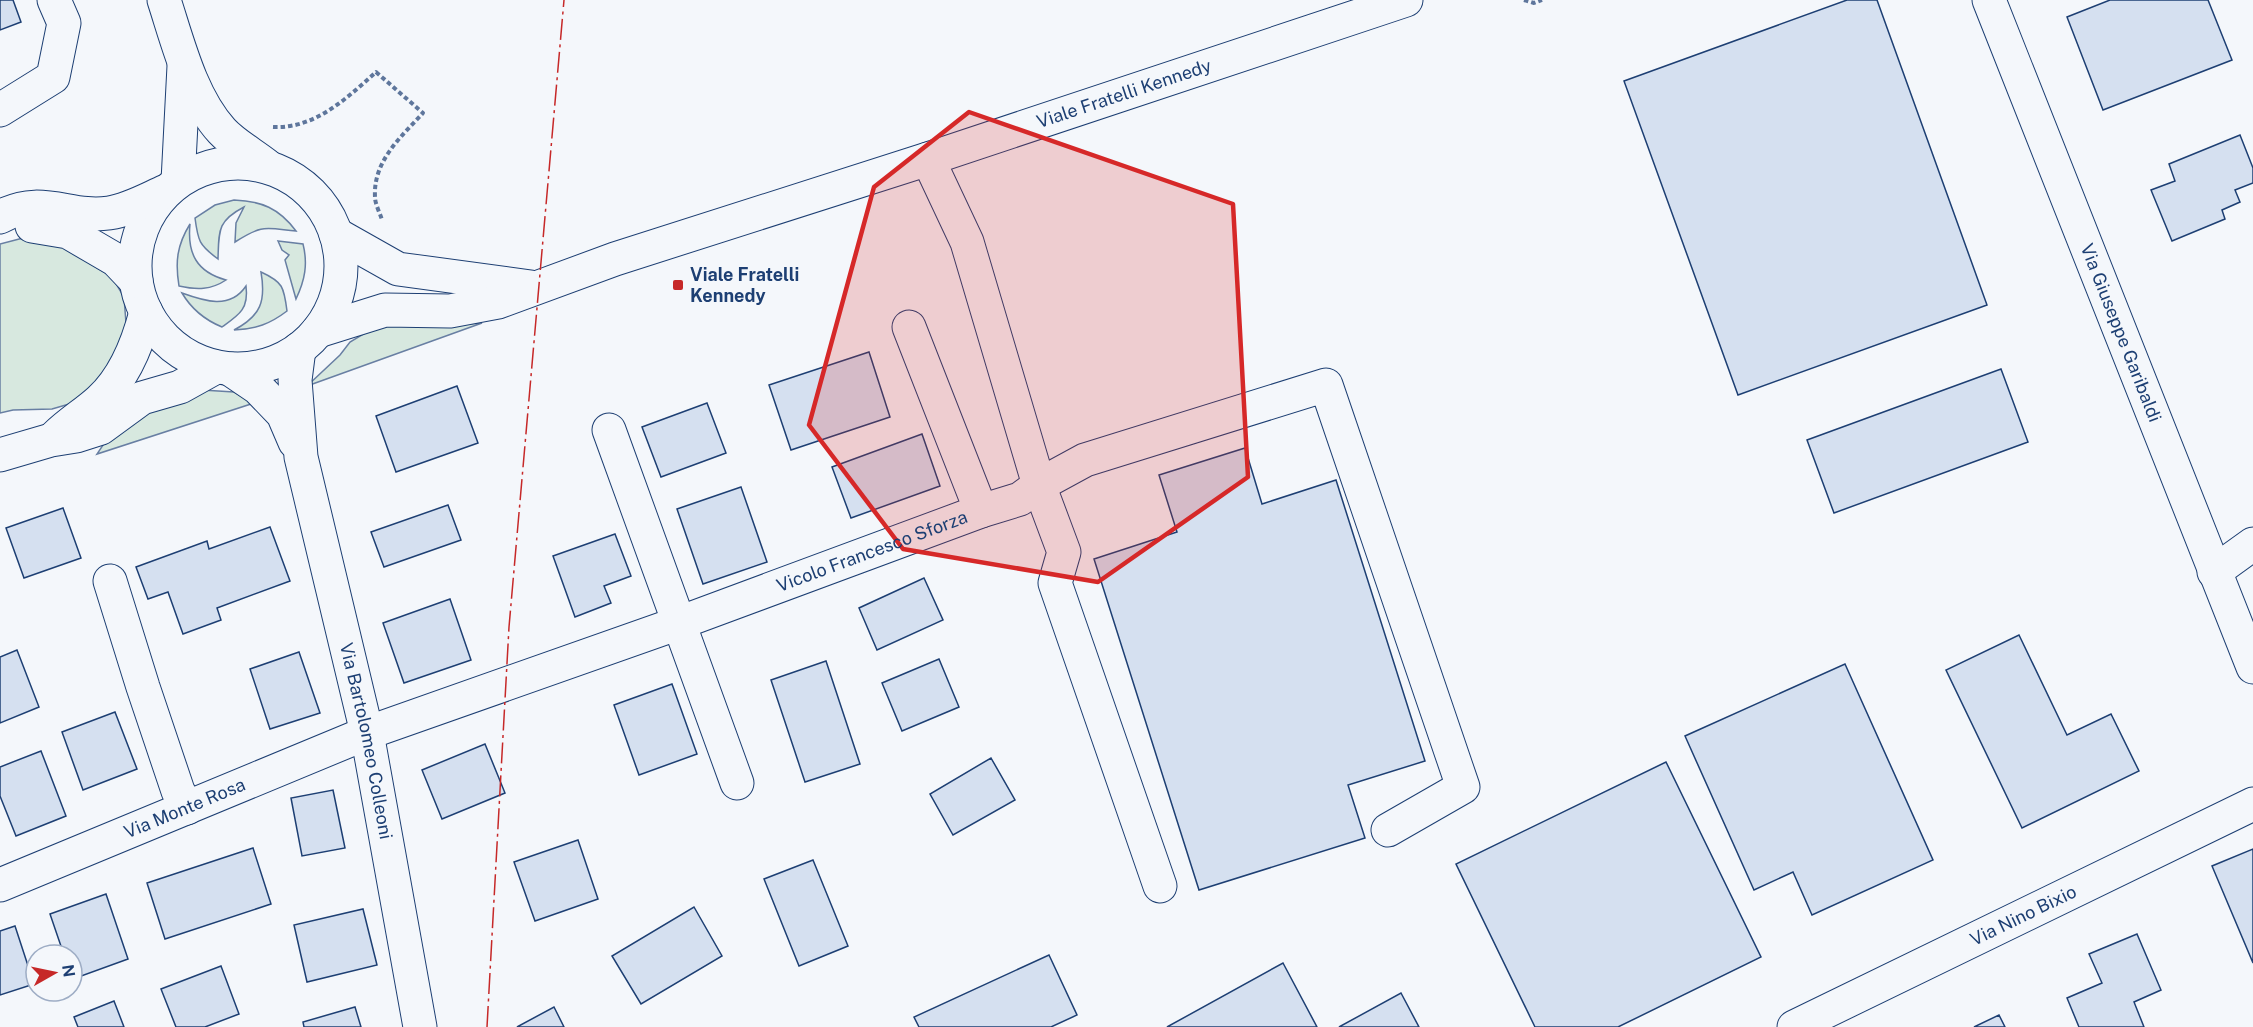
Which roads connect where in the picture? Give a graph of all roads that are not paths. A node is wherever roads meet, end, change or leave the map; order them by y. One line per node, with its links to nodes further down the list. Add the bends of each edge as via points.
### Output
1 (54, 0): 6 (street, via 64,23 53,77)
2 (164, 0): 5 (street)
3 (1406, 0): 7 (street, Viale Fratelli Kennedy)
4 (1989, 0): 26 (street, Via Giuseppe Garibaldi)
5 (184, 62): 8 (street, via 222,131); 9 (street)
6 (0, 110)
7 (928, 159): 14 (street, Viale Fratelli Kennedy); 23 (street, via 967,242)
8 (266, 165): 9 (street, Viale Fratelli Kennedy, via 221,164 194,172); 12 (street, Viale Fratelli Kennedy, via 288,174 310,191 328,214)
9 (172, 186): 10 (street, via 109,213 42,205 10,211); 13 (street, Viale Fratelli Kennedy, via 141,228 135,257)
10 (0, 217)
11 (0, 225): 13 (street, Viale Fratelli Kennedy, via 43,226 68,232 116,260)
12 (336, 234): 14 (street, Viale Fratelli Kennedy, via 398,270); 17 (street, Viale Fratelli Kennedy, via 341,277 334,306)
13 (136, 281): 15 (street, Viale Fratelli Kennedy)
14 (536, 287): 17 (street, Viale Fratelli Kennedy, via 498,302 450,311 385,310)
15 (146, 312): 18 (street, Viale Fratelli Kennedy, via 172,345 189,357); 20 (street, Viale Fratelli Kennedy, via 141,334 122,372 100,399)
16 (909, 327): 24 (street, Vicolo Francesco Sforza)
17 (309, 340): 18 (street, Viale Fratelli Kennedy, via 268,365); 22 (street, via 295,380)
18 (223, 368): 20 (street, Viale Fratelli Kennedy, via 142,398 101,428); 22 (street, via 258,388 283,414)
19 (609, 430): 28 (street)
20 (51, 440): 21 (street, Viale Fratelli Kennedy)
21 (0, 455)
22 (301, 457): 30 (street, Via Bartolomeo Colleoni)
23 (1039, 485): 24 (street, via 1020,499); 34 (street, via 1085,460 1326,385 1463,787); 36 (street, via 1064,552 1055,583)
24 (981, 510): 28 (street, Vicolo Francesco Sforza)
25 (2253, 544): 26 (street)
26 (2214, 572): 29 (street, Via Giuseppe Garibaldi)
27 (110, 581): 33 (street, via 153,718)
28 (679, 623): 30 (street, Vicolo Francesco Sforza); 31 (street)
29 (2253, 668)
30 (367, 733): 33 (street, Via Monte Rosa); 37 (street, Via Bartolomeo Colleoni)
31 (737, 783)
32 (2253, 804): 38 (street, Via Nino Bixio)
33 (187, 808): 35 (street, Via Monte Rosa)
34 (1389, 830)
35 (0, 885)
36 (1160, 886)
37 (420, 1027)
38 (1794, 1027)

